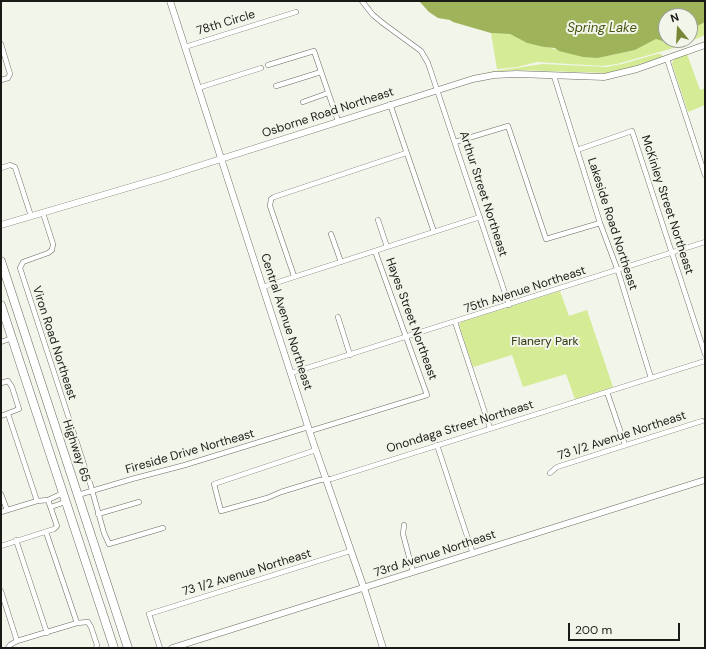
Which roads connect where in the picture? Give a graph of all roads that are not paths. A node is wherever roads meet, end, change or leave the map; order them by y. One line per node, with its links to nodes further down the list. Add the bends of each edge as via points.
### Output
1 (170, 1): 6 (street, Central Avenue Northeast)
2 (362, 1): 15 (street, Arthur Street Northeast, via 378,20 421,52 428,63)
3 (296, 12): 6 (street, 78th Circle)
4 (1, 44): 12 (street, via 10,74 8,78)
5 (705, 45): 7 (street, Osborne Road Northeast)
6 (185, 47): 14 (street, Central Avenue Northeast)
7 (667, 59): 11 (street, Osborne Road Northeast, via 604,77); 25 (street)
8 (268, 65): 10 (street, via 314,51)
9 (261, 68): 14 (street)
10 (321, 72): 13 (street); 16 (street)
11 (554, 76): 15 (street, Osborne Road Northeast, via 494,75); 21 (street, Lakeside Road Northeast)
12 (1, 80)
13 (276, 86)
14 (198, 88): 23 (street, Central Avenue Northeast)
15 (437, 90): 18 (street, Osborne Road Northeast); 20 (street, Arthur Street Northeast)
16 (328, 93): 17 (street); 19 (street)
17 (303, 102)
18 (390, 104): 19 (street, Osborne Road Northeast); 22 (street)
19 (338, 121): 23 (street, Osborne Road Northeast)
20 (455, 142): 28 (street, Arthur Street Northeast); 30 (street, via 508,126 546,239)
21 (577, 150): 30 (street, Lakeside Road Northeast); 37 (street, McKinley Street Northeast, via 632,131)
22 (406, 153): 32 (street); 41 (street, via 271,199 270,206)
23 (221, 158): 26 (street, Osborne Road Northeast); 42 (street, Central Avenue Northeast)
24 (1, 168): 27 (street, via 10,165 15,167)
25 (705, 175)
26 (43, 213): 27 (street, Osborne Road Northeast); 69 (street, Viron Road Northeast, via 53,244 52,250 23,262 20,268)
27 (31, 216): 31 (street, Osborne Road Northeast)
28 (480, 217): 32 (street); 44 (street, Arthur Street Northeast)
29 (378, 220): 35 (street)
30 (600, 223): 40 (street, Lakeside Road Northeast)
31 (1, 225)
32 (434, 232): 35 (street)
33 (331, 234): 39 (street)
34 (705, 242): 37 (street, 75th Avenue Northeast)
35 (387, 247): 36 (street)
36 (375, 251): 39 (street); 48 (street, Hayes Street Northeast)
37 (672, 253): 40 (street, 75th Avenue Northeast); 50 (street, McKinley Street Northeast)
38 (1, 261): 72 (highway, Highway 65)
39 (341, 262): 41 (street)
40 (618, 271): 44 (street, 75th Avenue Northeast); 54 (street, Lakeside Road Northeast)
41 (294, 276): 42 (street)
42 (263, 287): 53 (street, Central Avenue Northeast)
43 (1, 305): 47 (highway)
44 (509, 305): 46 (street, 75th Avenue Northeast)
45 (338, 317): 51 (street)
46 (455, 322): 48 (street, 75th Avenue Northeast); 61 (street)
47 (12, 338): 49 (street); 70 (highway)
48 (407, 338): 51 (street, 75th Avenue Northeast); 57 (street, Hayes Street Northeast)
49 (1, 342)
50 (705, 354)
51 (350, 356): 53 (street, 75th Avenue Northeast)
52 (705, 361): 54 (street, Onondaga Street Northeast)
53 (291, 373): 62 (street, Central Avenue Northeast)
54 (651, 378): 56 (street, Onondaga Street Northeast)
55 (1, 383): 58 (street, via 8,381 19,409)
56 (607, 392): 61 (street, Onondaga Street Northeast); 64 (street)
57 (427, 395): 62 (street, Fireside Drive Northeast)
58 (8, 414): 59 (street); 74 (street)
59 (1, 416)
60 (702, 421): 64 (street, 73 1/2 Avenue Northeast)
61 (490, 428): 63 (street, Onondaga Street Northeast)
62 (309, 429): 65 (street, Central Avenue Northeast); 69 (street, Fireside Drive Northeast)
63 (437, 445): 67 (street, Onondaga Street Northeast); 87 (street)
64 (625, 445): 66 (street, 73 1/2 Avenue Northeast, via 557,467)
65 (316, 450): 67 (street, Central Avenue Northeast); 67 (street, Onondaga Street Northeast, via 214,484 221,511)
66 (550, 473)
67 (326, 479): 86 (street, Central Avenue Northeast)
68 (705, 480): 87 (street, 73rd Avenue Northeast)
69 (92, 490): 72 (street, Fireside Drive Northeast); 80 (street, Viron Road Northeast)
70 (63, 493): 73 (street); 75 (highway)
71 (1, 494): 78 (street)
72 (78, 495): 97 (highway, Highway 65)
73 (48, 500): 74 (street); 77 (street)
74 (37, 501): 78 (street)
75 (65, 502): 77 (street); 96 (highway)
76 (139, 502): 80 (street)
77 (51, 507): 83 (street, via 57,526)
78 (6, 510): 79 (street)
79 (1, 512)
80 (98, 514): 82 (street, Viron Road Northeast, via 109,544)
81 (404, 525): 88 (street, via 403,534)
82 (163, 528)
83 (46, 532): 84 (street); 91 (street)
84 (16, 540): 85 (street); 92 (street)
85 (1, 546)
86 (350, 551): 89 (street, Central Avenue Northeast); 98 (street, 73 1/2 Avenue Northeast, via 149,614)
87 (473, 554): 88 (street, 73rd Avenue Northeast)
88 (413, 572): 89 (street, 73rd Avenue Northeast)
89 (364, 588): 99 (street, 73rd Avenue Northeast); 100 (street, Central Avenue Northeast)
90 (1, 591): 93 (street)
91 (77, 623): 92 (street); 95 (street, via 88,622 97,644)
92 (47, 632): 93 (street)
93 (18, 641): 94 (street)
94 (8, 648)
95 (96, 648)
96 (114, 648)
97 (128, 648)
98 (160, 648)
99 (172, 648)
100 (383, 648)

